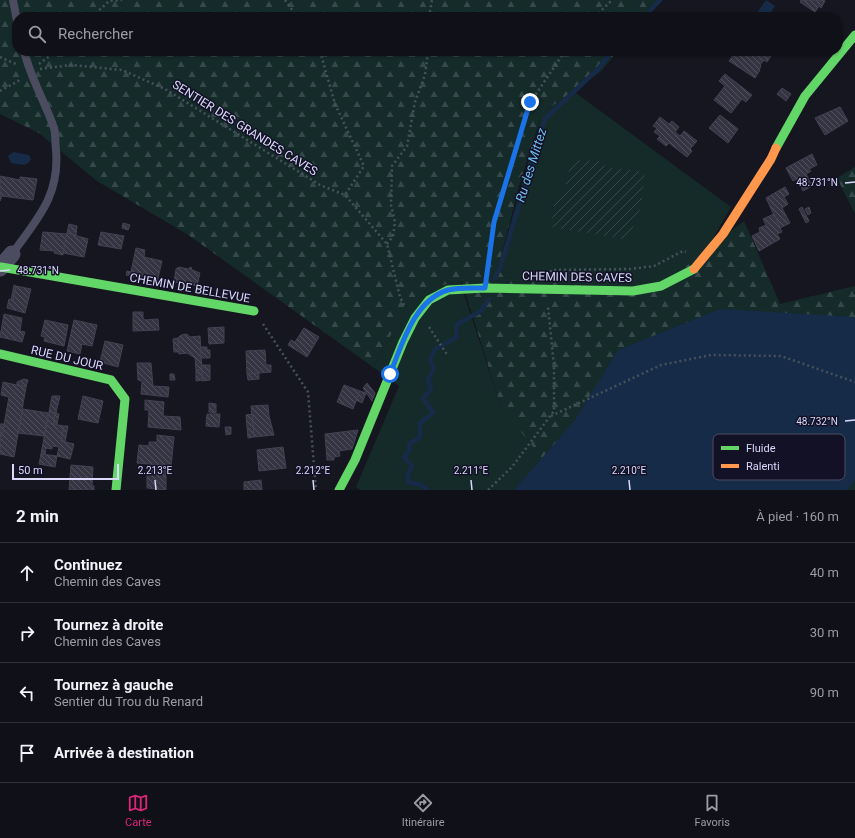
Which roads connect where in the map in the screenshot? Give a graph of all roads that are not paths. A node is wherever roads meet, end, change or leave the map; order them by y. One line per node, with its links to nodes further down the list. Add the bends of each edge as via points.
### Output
1 (13, 0): 2 (lane)
2 (15, 12)
3 (855, 35): 4 (street, CHEMIN DES CAVES)
4 (843, 50)
5 (25, 56): 7 (lane, via 28,69 54,130 57,165 54,186 46,206)
6 (838, 56): 10 (street, CHEMIN DES CAVES, via 806,96 771,159 722,234 696,268 661,286 633,291 485,288 448,290 429,300 403,342 355,460)
7 (4, 263): 8 (street, CHEMIN DE BELLEVUE)
8 (254, 311)
9 (0, 354): 11 (street, RUE DU JOUR, via 111,380 125,399)
10 (340, 489)
11 (116, 490)

